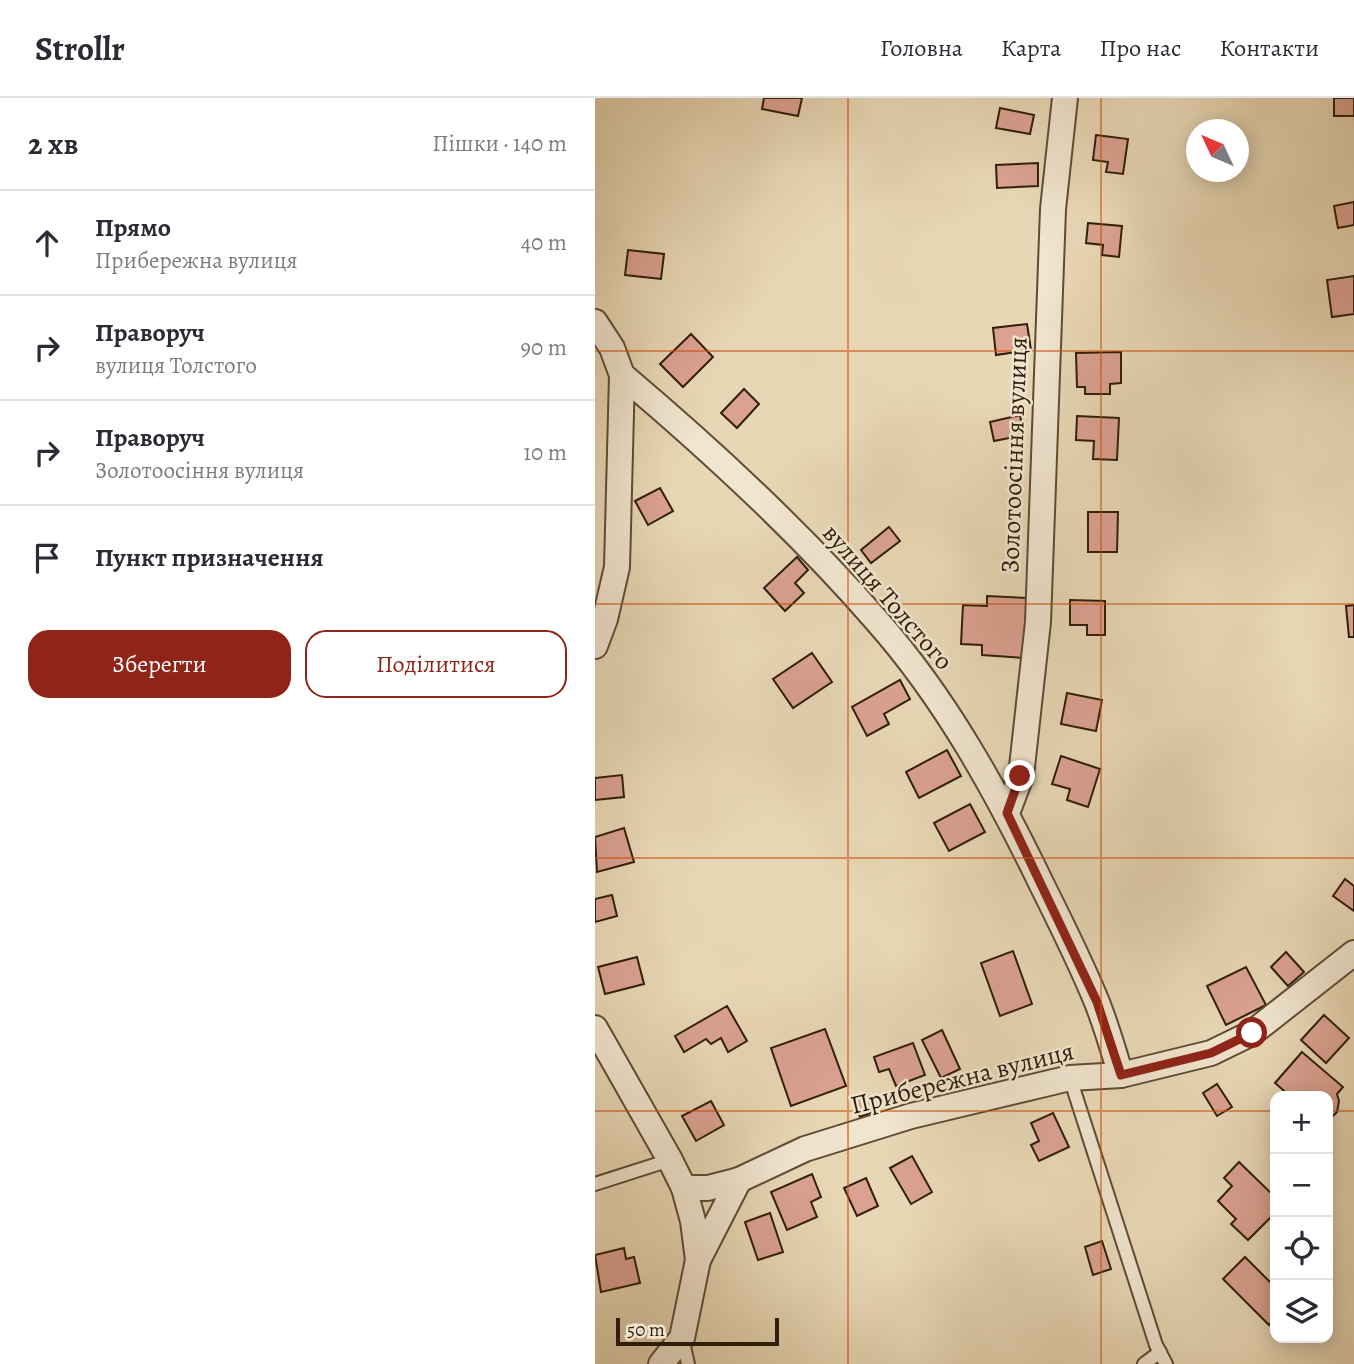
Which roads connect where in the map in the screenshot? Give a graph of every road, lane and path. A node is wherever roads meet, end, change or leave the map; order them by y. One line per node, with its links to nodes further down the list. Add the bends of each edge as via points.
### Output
1 (1065, 98): 5 (street, Золотоосіння вулиця, via 1053,209 1038,622 1020,776)
2 (595, 322): 3 (street, вулиця Толстого)
3 (622, 375): 4 (street, via 617,567); 5 (street, вулиця Толстого, via 753,493 878,622 940,702)
4 (595, 646)
5 (1007, 813): 8 (street, вулиця Толстого, via 1097,1002)
6 (1354, 953): 8 (street, Прибережна вулиця, via 1252,1033 1211,1053)
7 (595, 1028): 10 (street)
8 (1121, 1075): 9 (street, Прибережна вулиця)
9 (1070, 1078): 11 (street, Прибережна вулиця, via 911,1116 805,1149); 16 (lane)
10 (670, 1160): 12 (lane); 13 (street)
11 (739, 1180): 13 (street, Прибережна вулиця); 14 (street)
12 (595, 1184)
13 (684, 1188): 14 (street)
14 (698, 1259): 15 (street)
15 (682, 1338): 17 (street); 18 (lane)
16 (1160, 1352): 19 (lane); 20 (lane)
17 (661, 1364)
18 (688, 1364)
19 (1144, 1364)
20 (1166, 1364)

